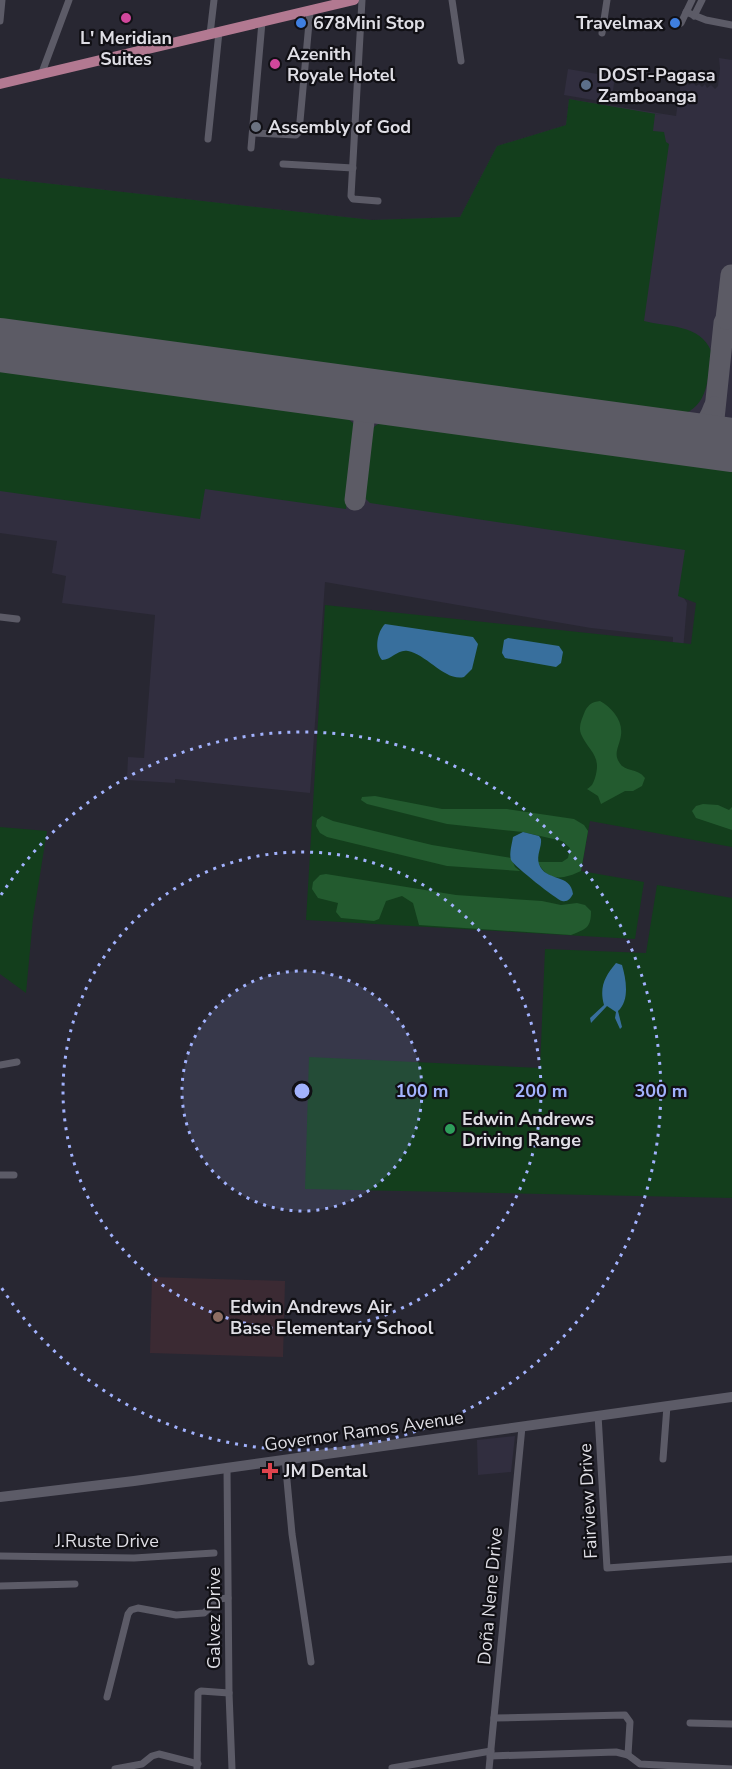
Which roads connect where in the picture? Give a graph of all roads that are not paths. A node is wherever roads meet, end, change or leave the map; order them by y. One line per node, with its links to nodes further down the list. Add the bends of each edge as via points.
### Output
1 (2, 0): 13 (street)
2 (69, 0): 20 (street)
3 (214, 0): 17 (street)
4 (354, 0): 10 (main road)
5 (362, 0): 26 (street)
6 (452, 0): 19 (street)
7 (607, 0): 18 (street)
8 (692, 0): 11 (street)
9 (702, 0): 12 (street)
10 (310, 12): 14 (main road); 22 (street, via 300,132)
11 (686, 12): 12 (street); 15 (street)
12 (694, 16): 16 (street)
13 (0, 21)
14 (262, 22): 17 (main road); 22 (street)
15 (681, 23)
16 (732, 25)
17 (215, 33): 20 (main road); 23 (street)
18 (602, 33)
19 (461, 61)
20 (41, 75): 21 (main road)
21 (0, 84)
22 (253, 133): 24 (street)
23 (208, 139)
24 (251, 148)
25 (283, 164): 26 (street)
26 (353, 168): 27 (street, via 351,198)
27 (378, 201)
28 (0, 617): 29 (street)
29 (17, 619)
30 (17, 1062): 31 (street)
31 (0, 1065)
32 (0, 1175): 33 (street)
33 (14, 1175)
34 (732, 1397): 35 (main road, Governor Ramos Avenue)
35 (667, 1406): 36 (main road, Governor Ramos Avenue); 39 (street)
36 (598, 1415): 37 (main road, Governor Ramos Avenue); 44 (street, Fairview Drive, via 607,1568)
37 (522, 1426): 38 (main road, Governor Ramos Avenue); 51 (street, Doña Nene Drive)
38 (285, 1459): 40 (main road, Governor Ramos Avenue); 48 (street)
39 (663, 1459)
40 (227, 1467): 41 (main road, Governor Ramos Avenue); 47 (street, Galvez Drive)
41 (0, 1497)
42 (214, 1553): 43 (street, J.Ruste Drive, via 134,1558)
43 (0, 1556)
44 (732, 1559)
45 (75, 1584): 46 (street)
46 (0, 1586)
47 (228, 1598): 49 (street, Galvez Drive); 50 (street, via 219,1599 204,1613 131,1610)
48 (311, 1662)
49 (229, 1693): 56 (street, via 198,1693); 63 (street, Galvez Drive)
50 (107, 1697)
51 (494, 1718): 54 (street, Doña Nene Drive); 55 (street, via 625,1715 630,1722)
52 (690, 1723): 53 (street)
53 (732, 1724)
54 (490, 1754): 55 (street); 59 (street); 64 (street, Doña Nene Drive)
55 (628, 1755): 57 (street)
56 (198, 1766): 62 (street, via 159,1754 142,1764)
57 (639, 1766): 58 (street)
58 (685, 1767): 60 (street)
59 (392, 1768)
60 (721, 1768): 61 (street)
61 (732, 1768)
62 (115, 1769)
63 (232, 1769)
64 (489, 1769)

